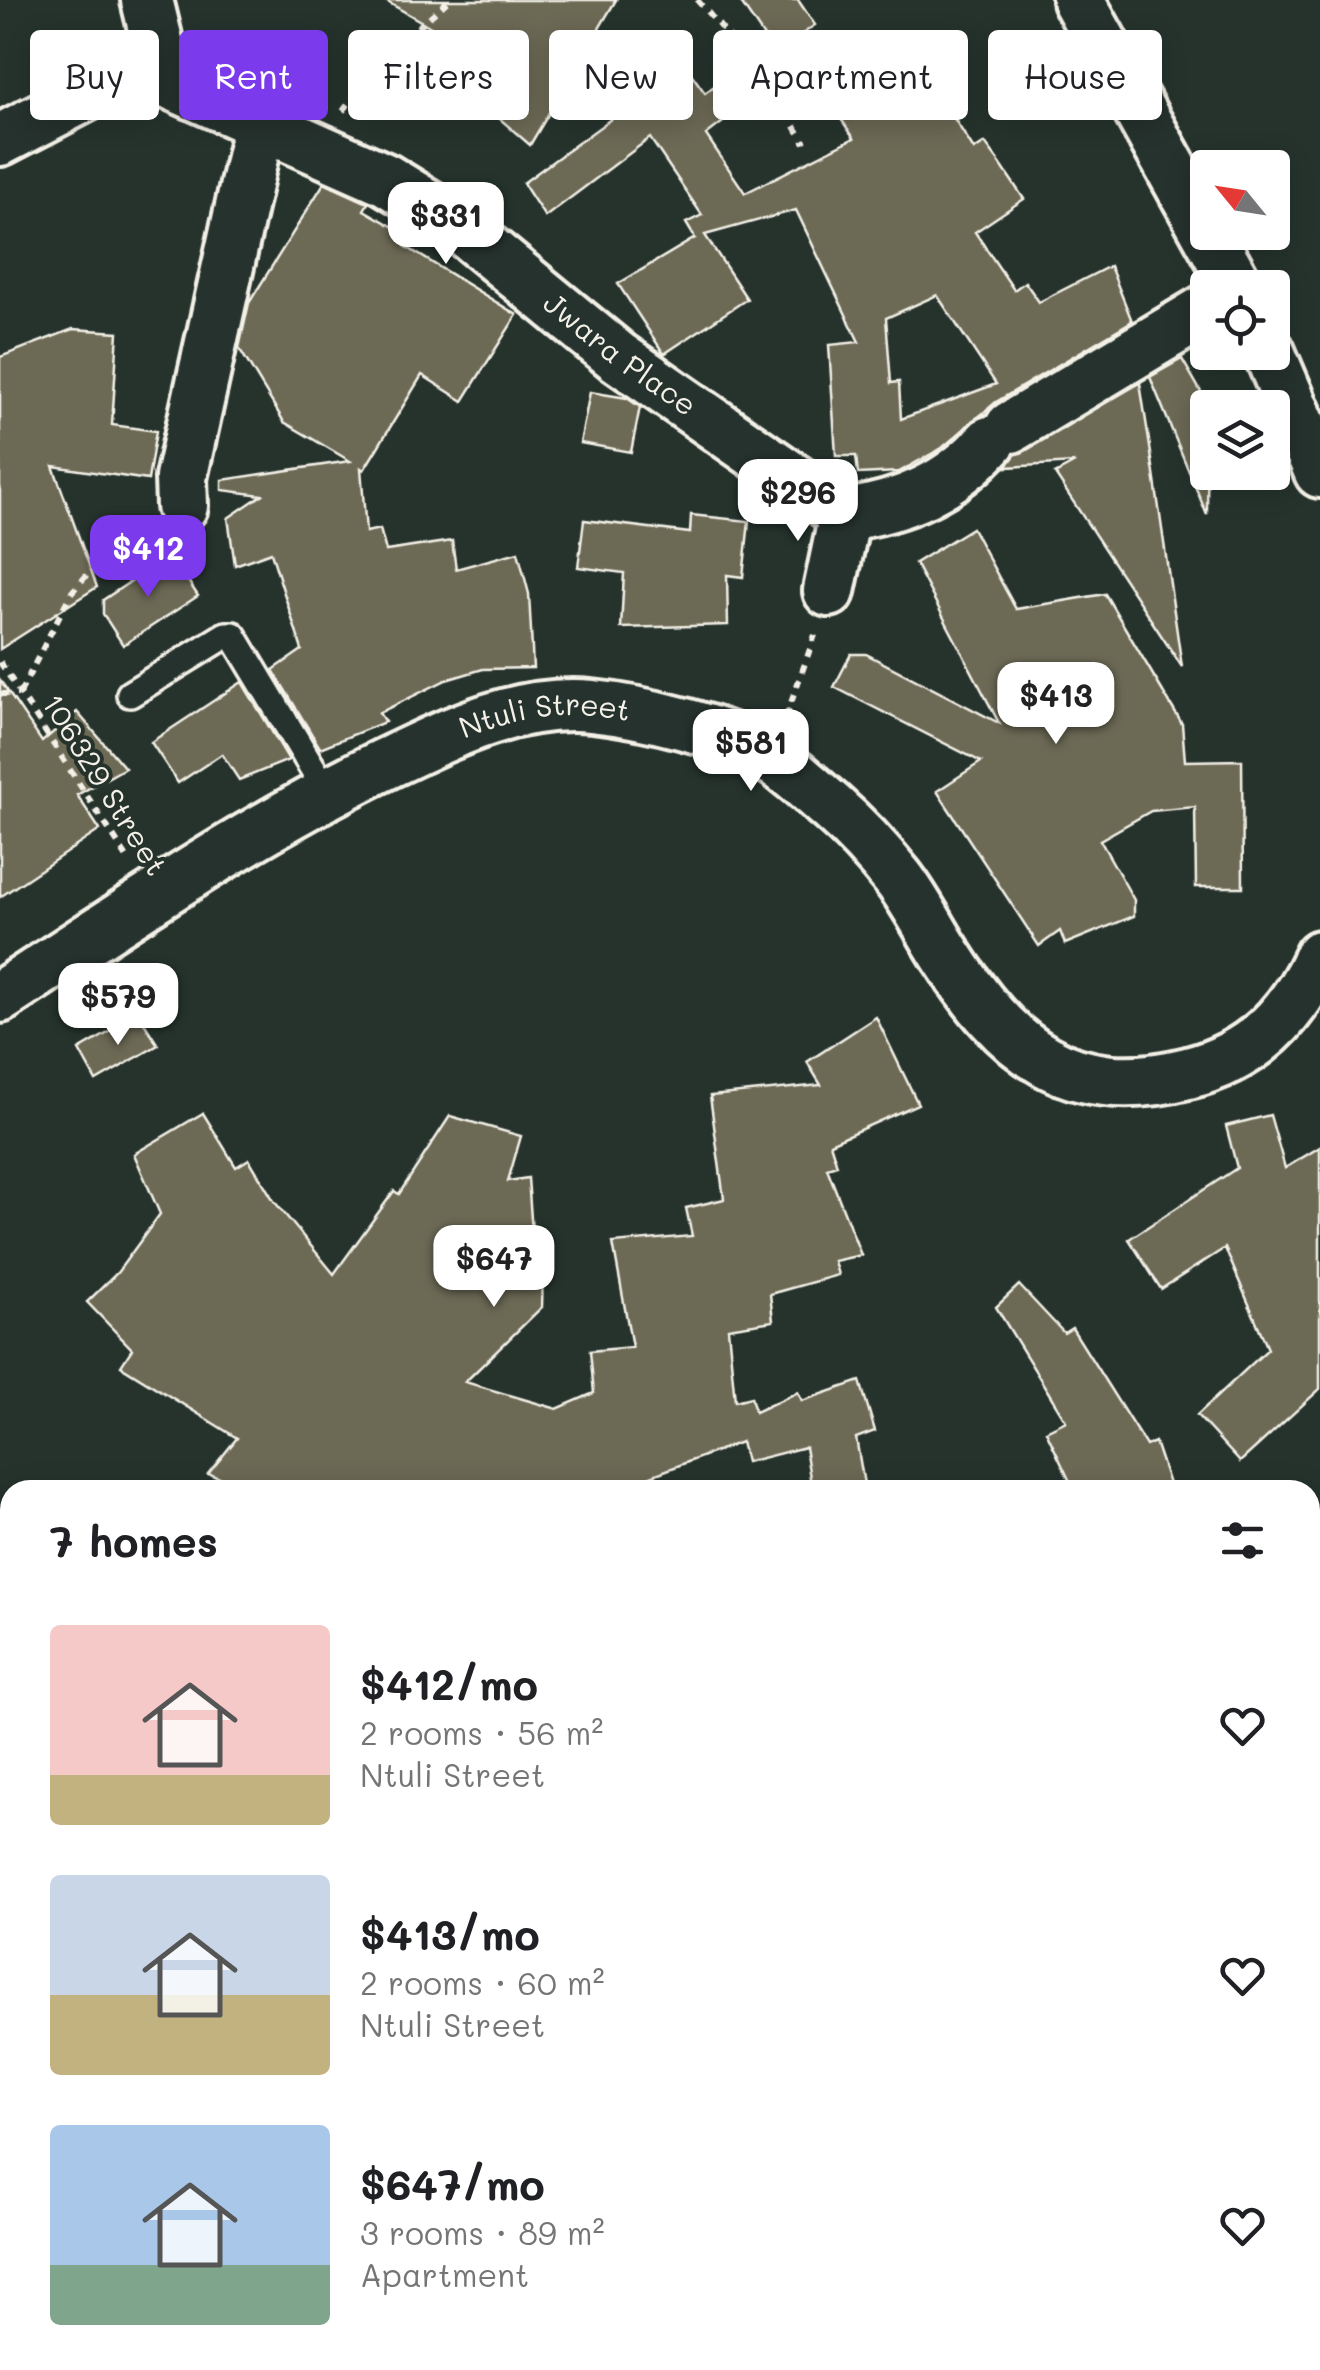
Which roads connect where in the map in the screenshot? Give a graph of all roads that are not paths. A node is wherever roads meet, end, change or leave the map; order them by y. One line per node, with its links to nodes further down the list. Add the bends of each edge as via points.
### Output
1 (147, 0): 3 (street)
2 (1078, 0): 6 (street)
3 (167, 82): 4 (street, Jwara Place); 5 (street, via 98,89)
4 (259, 126): 10 (street, via 181,478); 11 (street, Jwara Place, via 385,178 450,219 618,356)
5 (0, 140)
6 (1228, 270)
7 (1190, 320): 11 (street, via 1001,434 966,469 924,494 886,510)
8 (1277, 370): 9 (street)
9 (1320, 472)
10 (182, 506)
11 (846, 515): 12 (street)
12 (829, 591)
13 (130, 694): 14 (lane, via 233,636)
14 (327, 792): 15 (street, Ntuli Street, via 453,732 528,708 590,706 669,720 768,756 834,810 898,878 1010,1040 1056,1070 1110,1083 1157,1081 1215,1066 1258,1043 1288,1015); 16 (street, Ntuli Street, via 235,843)
15 (1320, 956)
16 (0, 997)

